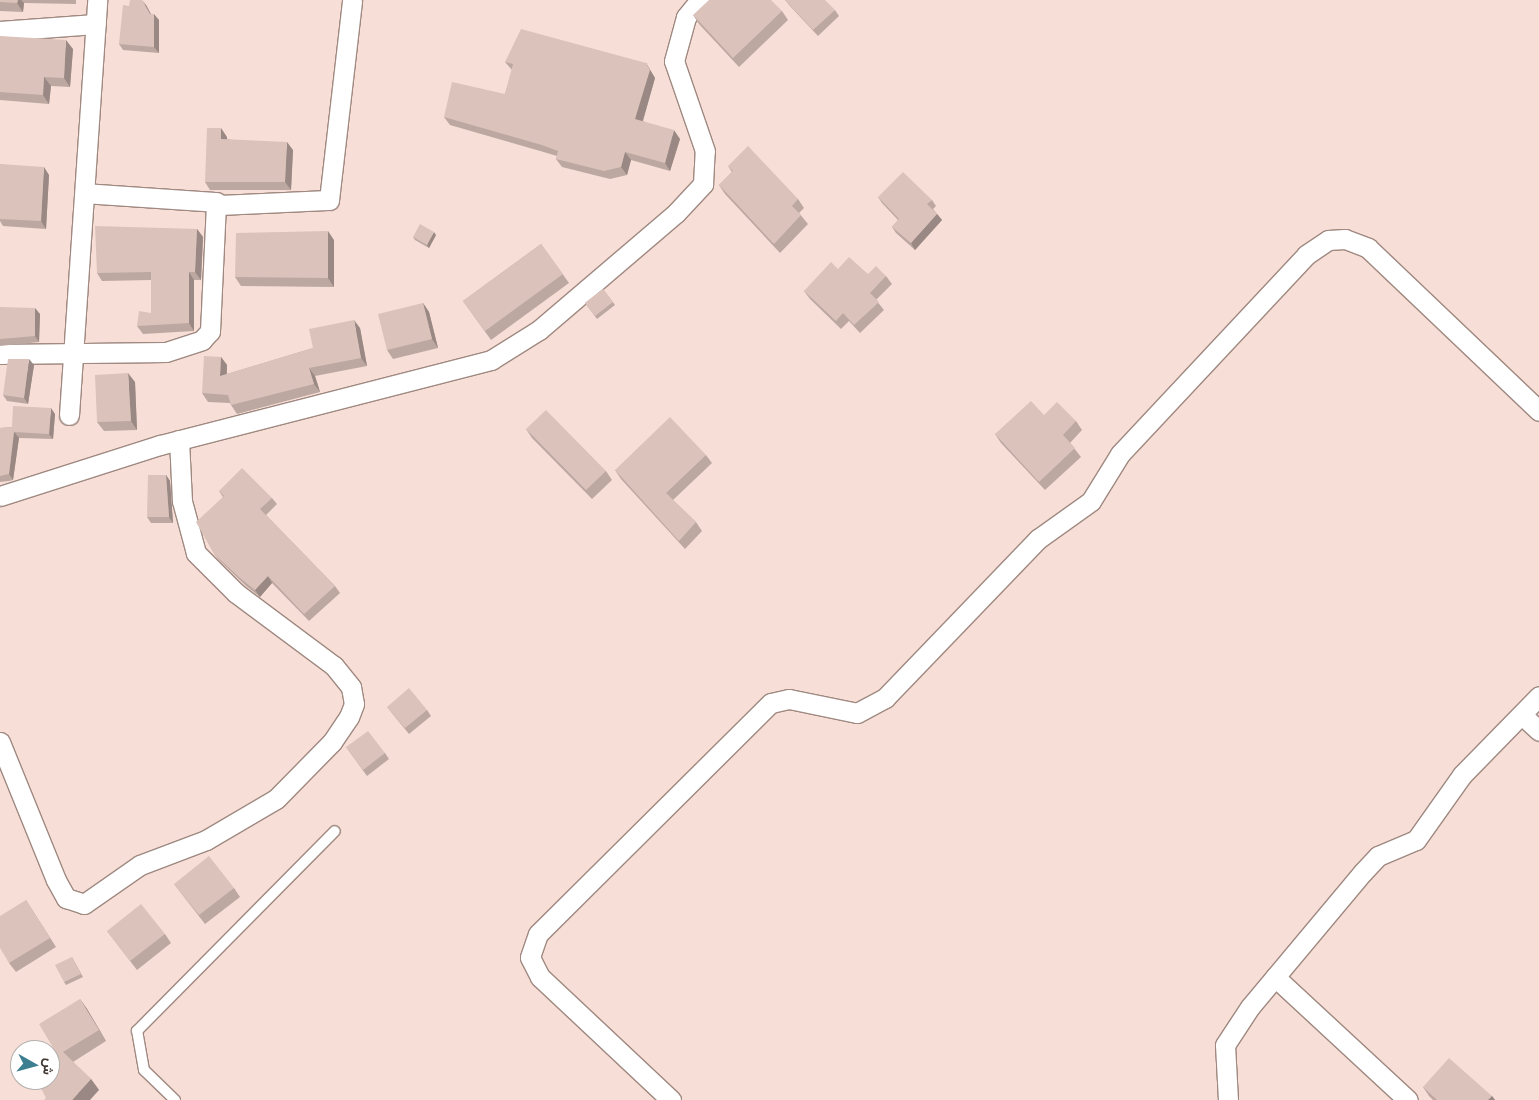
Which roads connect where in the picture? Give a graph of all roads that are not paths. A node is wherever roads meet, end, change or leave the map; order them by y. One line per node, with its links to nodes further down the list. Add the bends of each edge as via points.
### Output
1 (97, 0): 4 (street)
2 (352, 0): 7 (street, via 329,200)
3 (700, 0): 12 (street, via 686,17 674,60 706,151 703,184 676,213 539,330 491,360)
4 (96, 24): 5 (street); 6 (street)
5 (0, 31)
6 (85, 193): 7 (street, via 204,198); 9 (street)
7 (218, 205): 9 (street, via 212,324 206,337 166,352)
8 (0, 354): 9 (street)
9 (72, 356): 11 (street)
10 (1539, 411): 21 (street, via 1368,248 1345,239 1328,240 1306,255 1120,454 1091,501 1038,539 885,698 857,713 789,699 771,702 538,934 530,957 540,977)
11 (69, 415)
12 (179, 440): 13 (street); 17 (street, via 182,501 196,553 236,593 334,666 351,687 354,704 349,717 332,742 276,799 206,840 140,865 84,904 66,898 56,880)
13 (0, 496)
14 (1539, 696): 15 (street)
15 (1522, 715): 16 (street); 19 (street, via 1462,775 1416,840 1378,856)
16 (1539, 730)
17 (0, 742)
18 (335, 832): 20 (lane, via 138,1031 144,1070)
19 (1275, 976): 22 (street, via 1225,1045); 23 (street)
20 (175, 1100)
21 (671, 1100)
22 (1228, 1100)
23 (1408, 1100)

